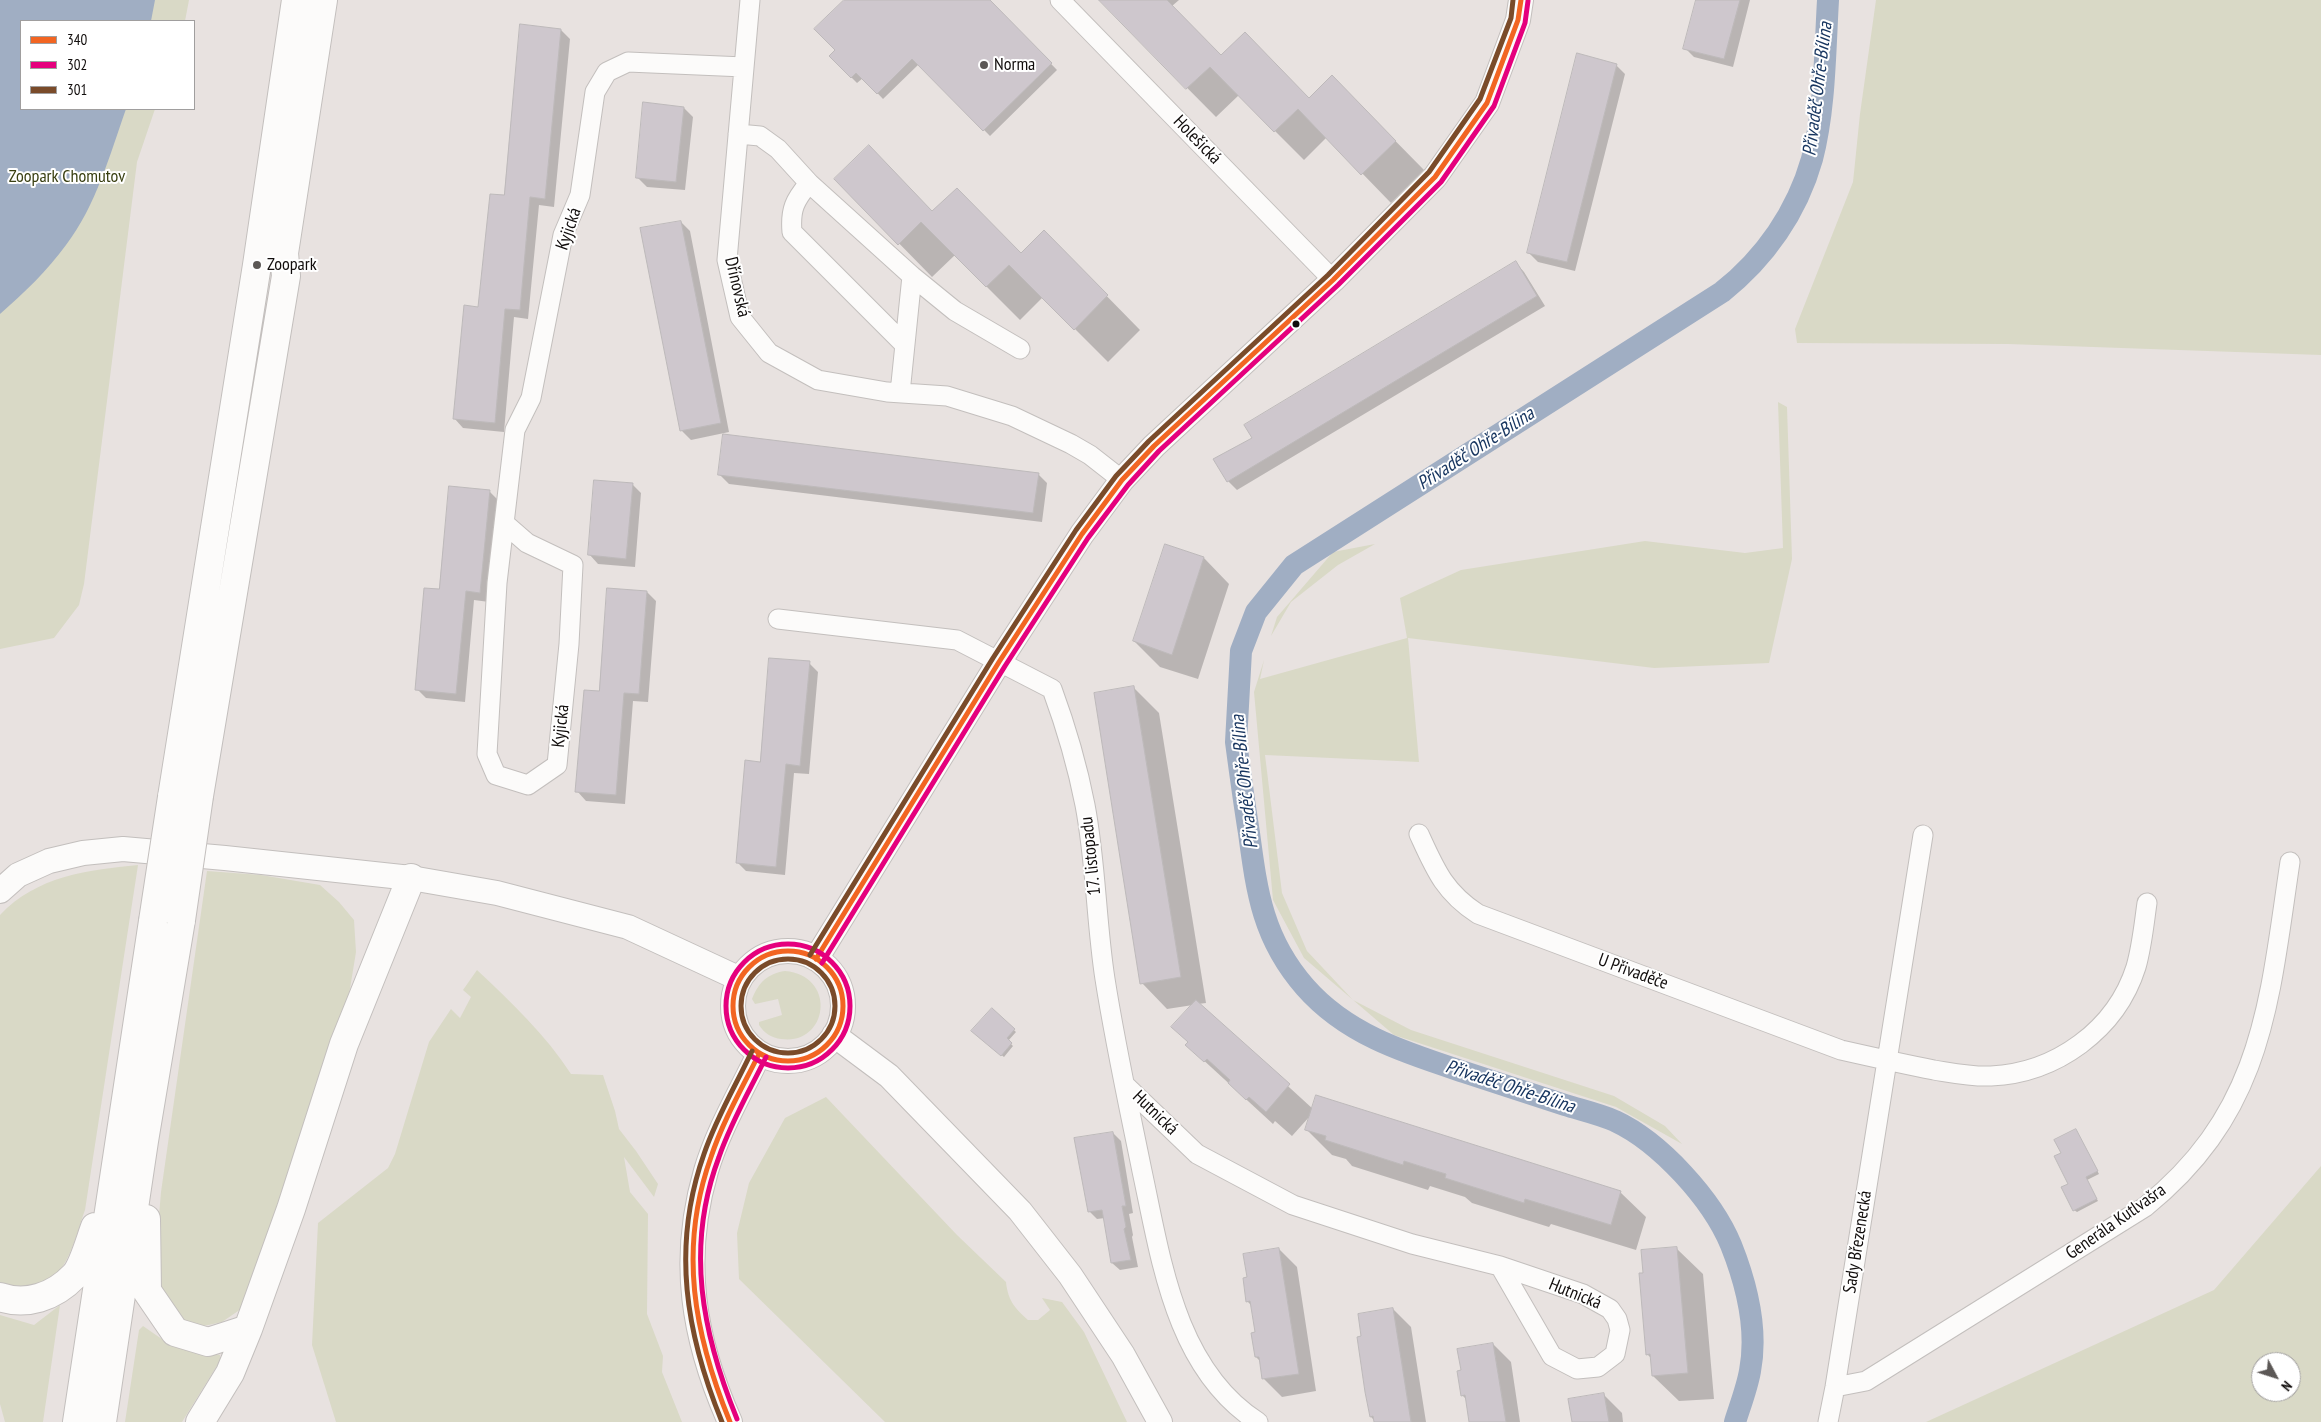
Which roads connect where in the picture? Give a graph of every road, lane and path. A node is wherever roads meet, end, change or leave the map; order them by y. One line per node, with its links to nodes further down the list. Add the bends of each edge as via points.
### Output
1 (296, 0): 18 (highway, via 255,275)
2 (322, 0): 18 (highway, via 284,253 286,276)
3 (750, 0): 6 (street, Dřínovská)
4 (1060, 0): 10 (street, Holešická)
5 (1521, 0): 10 (street, via 1518,20 1487,103 1435,177)
6 (744, 67): 7 (street, Dřínovská); 15 (street, Kyjická, via 628,62 607,72 594,92 580,195 563,235 531,398 515,430)
7 (738, 134): 8 (street, via 760,136 778,149); 13 (street, Dřínovská, via 727,260 740,318 769,353 818,380)
8 (810, 183): 9 (street); 11 (street, via 790,213 792,232)
9 (912, 276): 11 (street); 12 (street, via 956,311)
10 (1333, 280): 14 (street, via 1154,446)
11 (904, 344): 13 (street)
12 (1020, 349)
13 (900, 392): 14 (street, Dřínovská, via 947,396 1012,416 1071,444)
14 (1122, 480): 17 (street, via 1082,534)
15 (504, 523): 15 (street, Kyjická, via 497,583 487,754 496,775 528,785 557,765 574,565 527,543)
16 (778, 619): 17 (street, 17. listopadu, via 957,640)
17 (999, 662): 25 (street); 30 (street, 17. listopadu, via 1052,689 1070,737 1086,806 1105,978)
18 (186, 797): 31 (highway, bridge, via 181,920); 32 (highway, bridge, via 153,921)
19 (1419, 834): 29 (street, U Přivaděče, via 1443,883 1463,905 1478,914 1842,1050)
20 (1923, 834): 29 (street, Sady Březenecká)
21 (2290, 862): 36 (street, Generála Kutlvašra, via 2270,994 2259,1039 2233,1104 2195,1159 2145,1207 1866,1381)
22 (411, 878): 23 (street, via 122,849 49,861 18,876); 26 (street, via 497,893 628,926); 35 (highway, via 344,1044 292,1209)
23 (0, 891)
24 (2147, 903): 29 (street, via 2140,954 2124,995 2102,1026 2068,1053 2030,1070 1990,1076 1969,1076)
25 (816, 959): 26 (street, via 800,952 766,956 751,965); 27 (street, via 829,970 838,985 841,1019)
26 (740, 979): 28 (street, via 734,995 733,1012 737,1028 746,1043)
27 (834, 1035): 28 (street, via 824,1048 809,1057 775,1060); 41 (street, via 889,1076 1020,1211 1070,1275 1123,1355)
28 (759, 1054): 40 (street, via 706,1170 694,1222 691,1271 696,1320 709,1368)
29 (1887, 1061): 36 (street, Sady Březenecká)
30 (1125, 1085): 33 (street, Hutnická, via 1197,1154 1293,1205 1412,1244); 42 (street, Hutnická, via 1162,1265 1178,1317 1214,1381)
31 (144, 1142): 35 (highway, via 148,1291 175,1332 208,1342); 38 (highway)
32 (111, 1188): 34 (highway, via 74,1276 51,1293 31,1301 13,1302); 37 (highway)
33 (1500, 1266): 33 (street, Hutnická, via 1552,1356 1577,1369 1598,1367 1615,1354 1620,1330 1610,1309 1583,1294)
34 (0, 1297)
35 (248, 1329): 39 (highway, via 230,1373)
36 (1835, 1387): 43 (street, Sady Březenecká)
37 (77, 1422)
38 (102, 1422)
39 (200, 1422)
40 (730, 1422)
41 (1160, 1422)
42 (1258, 1422)
43 (1828, 1422)

